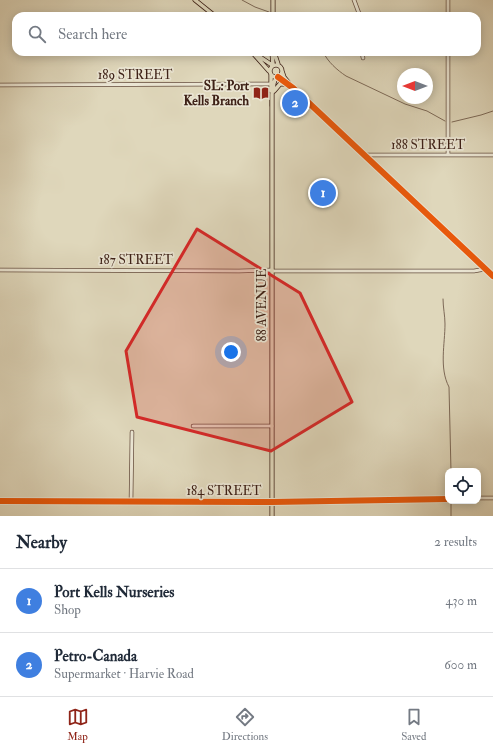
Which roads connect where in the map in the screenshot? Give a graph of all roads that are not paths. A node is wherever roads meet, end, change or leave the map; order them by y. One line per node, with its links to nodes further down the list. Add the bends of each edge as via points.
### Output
1 (194, 0): 5 (main road)
2 (273, 0): 6 (main road)
3 (354, 0): 7 (street)
4 (448, 0): 8 (street)
5 (210, 12)
6 (273, 12)
7 (358, 12)
8 (448, 12)
9 (255, 56): 19 (main road)
10 (257, 56): 15 (main road)
11 (270, 56): 15 (main road)
12 (273, 56): 16 (main road)
13 (274, 56): 17 (main road)
14 (448, 56): 27 (street)
15 (263, 60): 16 (main road)
16 (272, 65): 17 (main road); 19 (main road)
17 (279, 65): 18 (main road)
18 (282, 71): 20 (main road); 24 (main road)
19 (270, 73): 20 (main road); 21 (main road, 88 AVENUE)
20 (277, 77): 22 (main road); 25 (main road, 88 AVENUE)
21 (271, 84): 23 (street, 189 STREET); 25 (main road, 88 AVENUE)
22 (287, 84): 24 (main road); 25 (main road, via 280,84)
23 (0, 85)
24 (293, 88): 26 (main road)
25 (273, 93): 31 (main road, 88 AVENUE)
26 (364, 155): 27 (street, 188 STREET); 29 (main road)
27 (448, 155): 28 (street, 188 STREET)
28 (493, 155)
29 (485, 269): 31 (street, 187 STREET); 32 (main road)
30 (0, 270): 31 (street, 187 STREET)
31 (272, 270): 34 (main road, 88 AVENUE)
32 (493, 276)
33 (193, 426): 34 (street)
34 (272, 426): 41 (main road, 88 AVENUE)
35 (132, 432): 40 (street)
36 (481, 498): 37 (street)
37 (493, 498)
38 (445, 499): 41 (street, 184 STREET)
39 (0, 501): 40 (street, 184 STREET)
40 (131, 502): 41 (street, 184 STREET)
41 (272, 502): 42 (main road, 88 AVENUE)
42 (272, 516)

